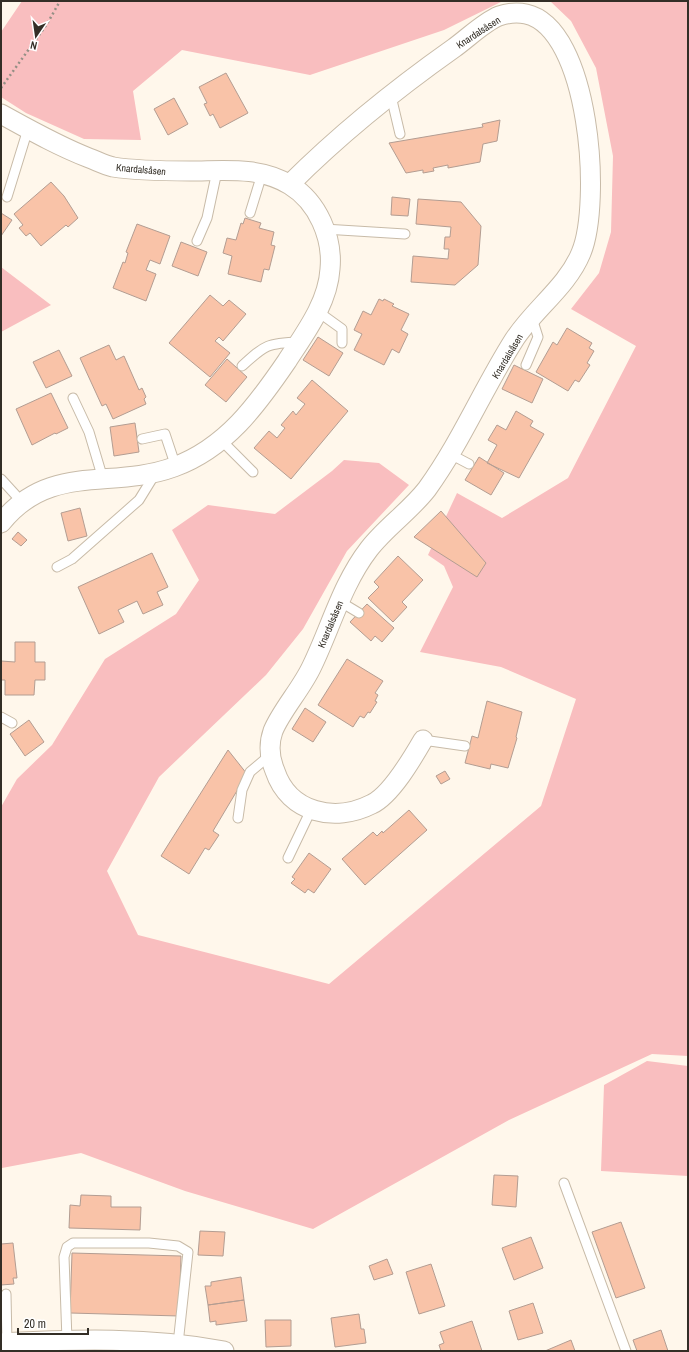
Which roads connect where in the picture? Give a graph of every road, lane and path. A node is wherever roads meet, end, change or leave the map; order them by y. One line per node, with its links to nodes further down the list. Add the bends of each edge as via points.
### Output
1 (60, 1): 2 (path, via 47,24)
2 (1, 88)
3 (391, 96): 6 (lane); 9 (street, Knardalsåsen, via 323,151); 16 (street, Knardalsåsen, via 497,17 518,12 536,16 552,29 578,83 587,122 589,216 583,250 570,274)
4 (1, 114): 5 (street, Knardalsåsen)
5 (28, 129): 7 (street, Knardalsåsen, via 66,149 111,166 150,171); 10 (lane)
6 (400, 134)
7 (217, 171): 8 (street, Knardalsåsen); 14 (lane, via 207,218)
8 (262, 174): 9 (street, Knardalsåsen); 11 (lane)
9 (290, 184): 12 (street, Knardalsåsen, via 308,198)
10 (7, 197)
11 (250, 213)
12 (324, 229): 13 (lane); 15 (street, Knardalsåsen, via 331,263 329,282)
13 (405, 234)
14 (197, 240)
15 (317, 311): 17 (street, Knardalsåsen); 18 (lane, via 342,329)
16 (532, 318): 19 (lane, via 538,336); 24 (street, Knardalsåsen, via 515,339)
17 (300, 342): 20 (lane, via 279,342 264,347); 23 (street, Knardalsåsen, via 270,386)
18 (342, 343)
19 (526, 365)
20 (242, 366)
21 (73, 398): 30 (lane, via 89,432)
22 (142, 439): 26 (lane, via 165,434)
23 (222, 441): 26 (street, Knardalsåsen); 27 (lane)
24 (450, 454): 25 (lane); 33 (street, Knardalsåsen, via 424,492 370,548 352,574)
25 (469, 464)
26 (176, 466): 28 (street, Knardalsåsen)
27 (253, 472)
28 (155, 474): 30 (street, Knardalsåsen); 32 (lane, via 139,500 72,559)
29 (1, 478): 31 (lane)
30 (103, 479): 31 (street, Knardalsåsen, via 69,482 39,491)
31 (8, 512)
32 (57, 568)
33 (339, 601): 34 (lane); 39 (street, Knardalsåsen, via 311,669 272,732)
34 (359, 613)
35 (1, 717): 36 (lane)
36 (12, 723)
37 (423, 740): 38 (lane); 40 (street, Knardalsåsen, via 404,772 376,802 355,811 329,814)
38 (465, 746)
39 (269, 756): 40 (street, Knardalsåsen, via 278,781 294,800); 41 (lane, via 250,772 242,790)
40 (311, 810): 42 (lane)
41 (238, 818)
42 (288, 858)
43 (564, 1184): 51 (lane)
44 (6, 1294): 45 (lane)
45 (4, 1311): 47 (lane)
46 (67, 1340): 47 (street); 48 (lane, via 64,1257 67,1247 73,1243 149,1243 178,1246 188,1252); 49 (street)
47 (4, 1343)
48 (178, 1344): 49 (street); 50 (street)
49 (129, 1345)
50 (224, 1351)
51 (626, 1351)

